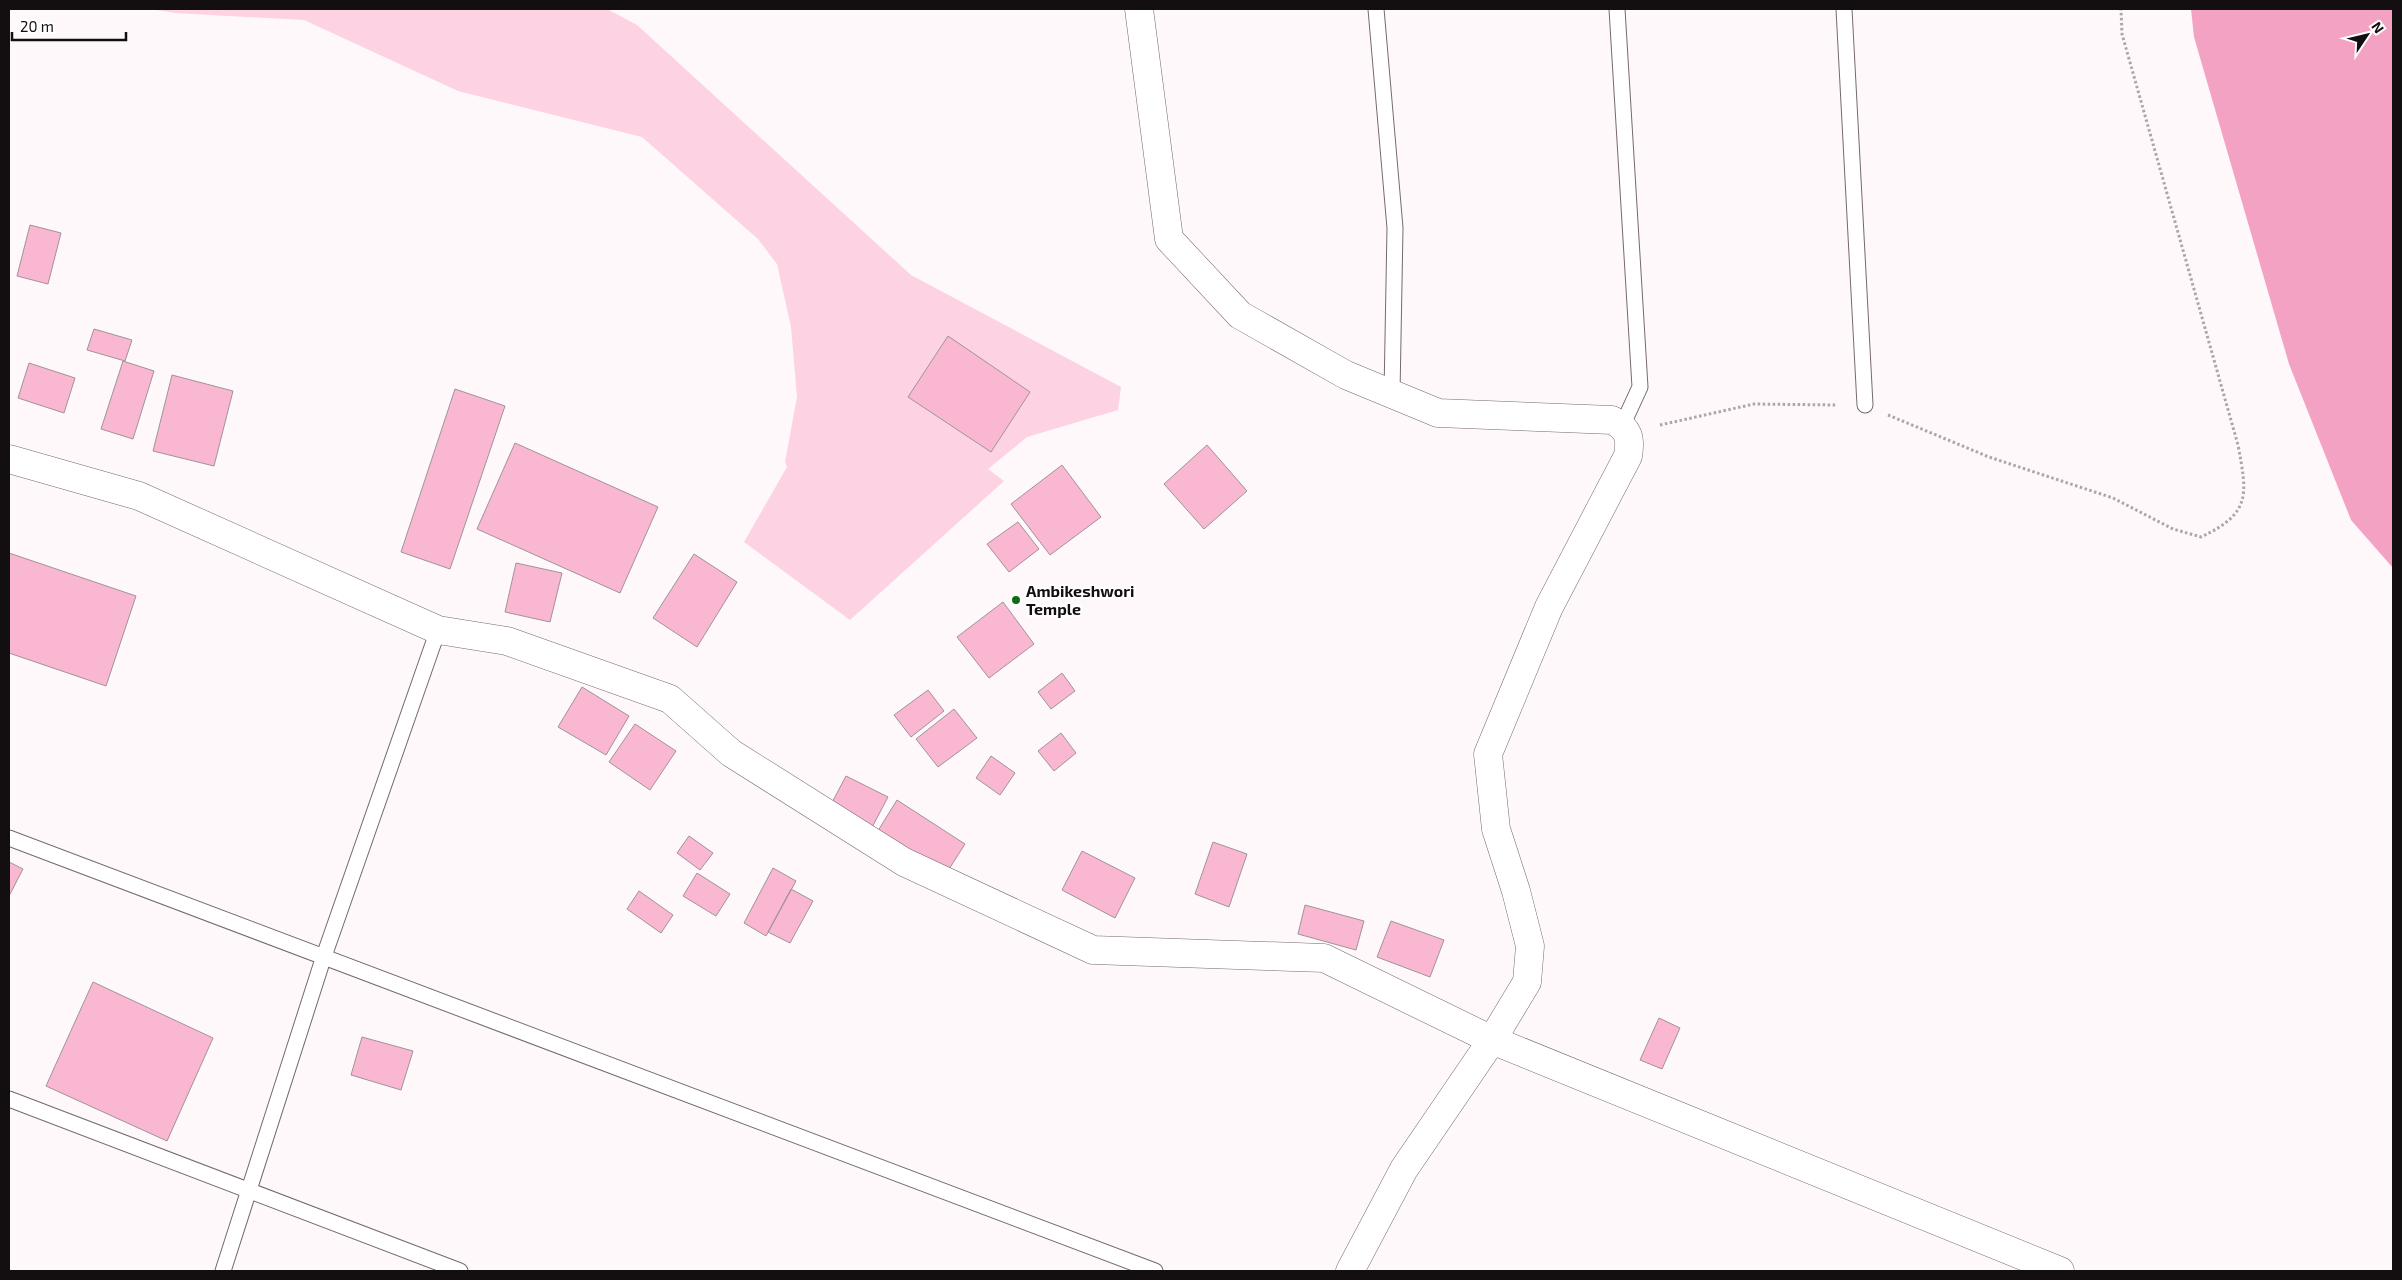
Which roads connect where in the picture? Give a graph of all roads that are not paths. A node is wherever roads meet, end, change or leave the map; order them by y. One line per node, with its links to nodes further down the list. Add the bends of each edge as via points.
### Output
1 (1139, 9): 5 (street, via 1169,240 1240,315 1346,375)
2 (1376, 9): 5 (lane, via 1395,228)
3 (1617, 9): 7 (lane, via 1640,387)
4 (1844, 9): 6 (lane)
5 (1392, 394): 7 (street, via 1438,413 1593,418 1612,420)
6 (1864, 405)
7 (1625, 429): 12 (street, via 1630,440 1628,456 1549,607 1488,754 1496,829 1530,946 1527,982)
8 (9, 459): 9 (street, via 139,496)
9 (438, 630): 11 (lane); 12 (street, via 508,641 670,699 731,753 904,862 1094,950 1324,958)
10 (9, 838): 11 (lane)
11 (323, 958): 14 (lane); 17 (lane)
12 (1492, 1040): 18 (street, via 1404,1169); 19 (street)
13 (9, 1099): 14 (lane)
14 (249, 1191): 15 (lane); 16 (lane)
15 (223, 1271)
16 (460, 1271)
17 (1155, 1271)
18 (1350, 1271)
19 (2060, 1271)

